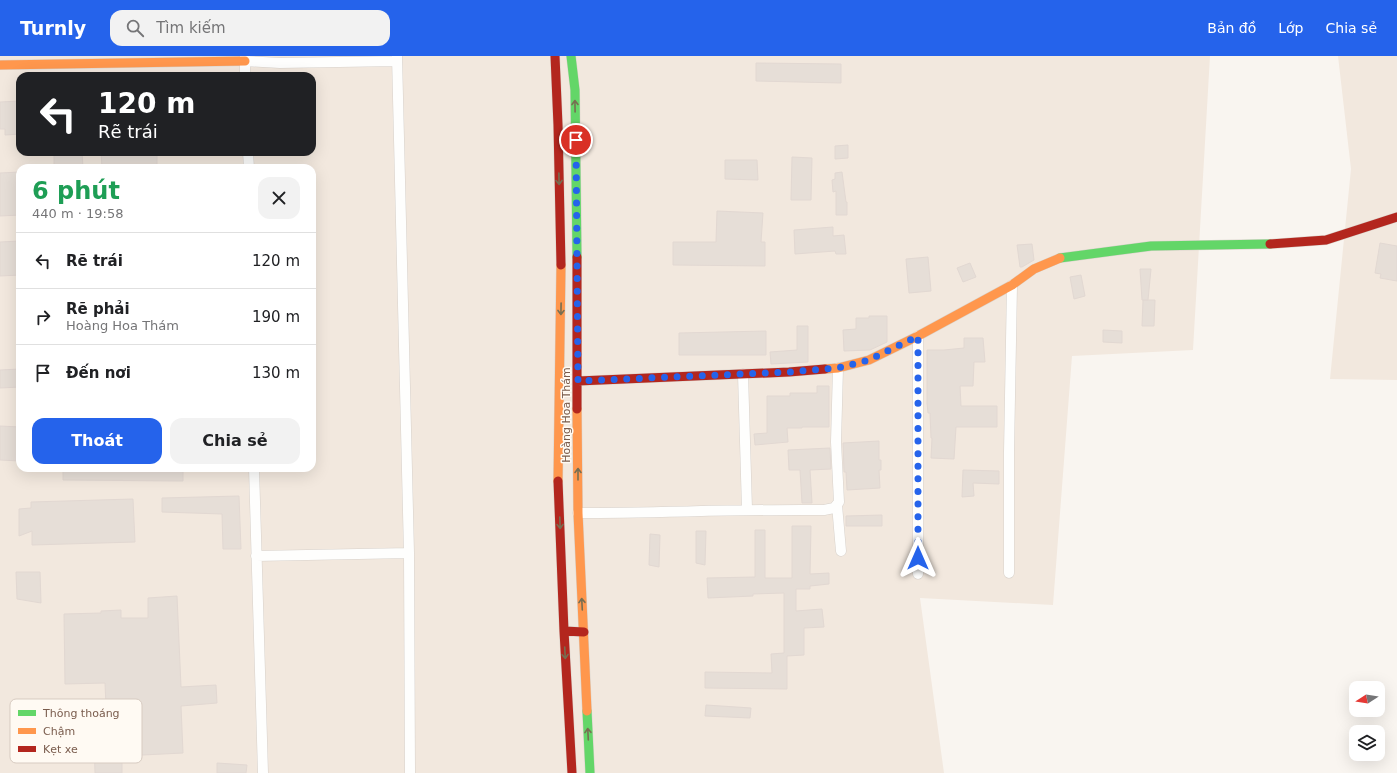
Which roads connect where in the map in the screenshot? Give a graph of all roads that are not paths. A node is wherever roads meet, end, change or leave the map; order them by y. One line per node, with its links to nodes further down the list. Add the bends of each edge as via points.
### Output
1 (555, 56): 22 (main road, Hoàng Hoa Thám, one-way to 22, via 561,289 558,476)
2 (572, 56): 12 (main road, Hoàng Hoa Thám, one-way to 2, via 575,90)
3 (245, 58): 4 (street, via 280,62); 5 (main road); 6 (street)
4 (397, 59): 18 (street)
5 (0, 65)
6 (245, 72)
7 (1397, 217): 8 (main road, via 1326,240 1282,244 1150,246 1064,257 1034,269)
8 (1012, 285): 9 (main road); 20 (street)
9 (918, 336): 10 (main road, via 869,360); 21 (street)
10 (838, 368): 11 (main road); 14 (street)
11 (743, 374): 12 (main road); 15 (street)
12 (578, 381): 16 (main road, Hoàng Hoa Thám, one-way to 12)
13 (254, 472): 19 (street)
14 (837, 505): 15 (street, via 824,510); 17 (street)
15 (747, 509): 16 (street, via 664,513)
16 (578, 513): 23 (main road, Hoàng Hoa Thám, one-way to 16)
17 (841, 551)
18 (409, 553): 19 (street); 25 (street)
19 (256, 556): 24 (street)
20 (1010, 573)
21 (918, 574)
22 (564, 631): 23 (main road); 26 (main road, Hoàng Hoa Thám, one-way to 26)
23 (584, 632): 27 (main road, Hoàng Hoa Thám, one-way to 23)
24 (263, 773)
25 (410, 773)
26 (572, 773)
27 (590, 773)

